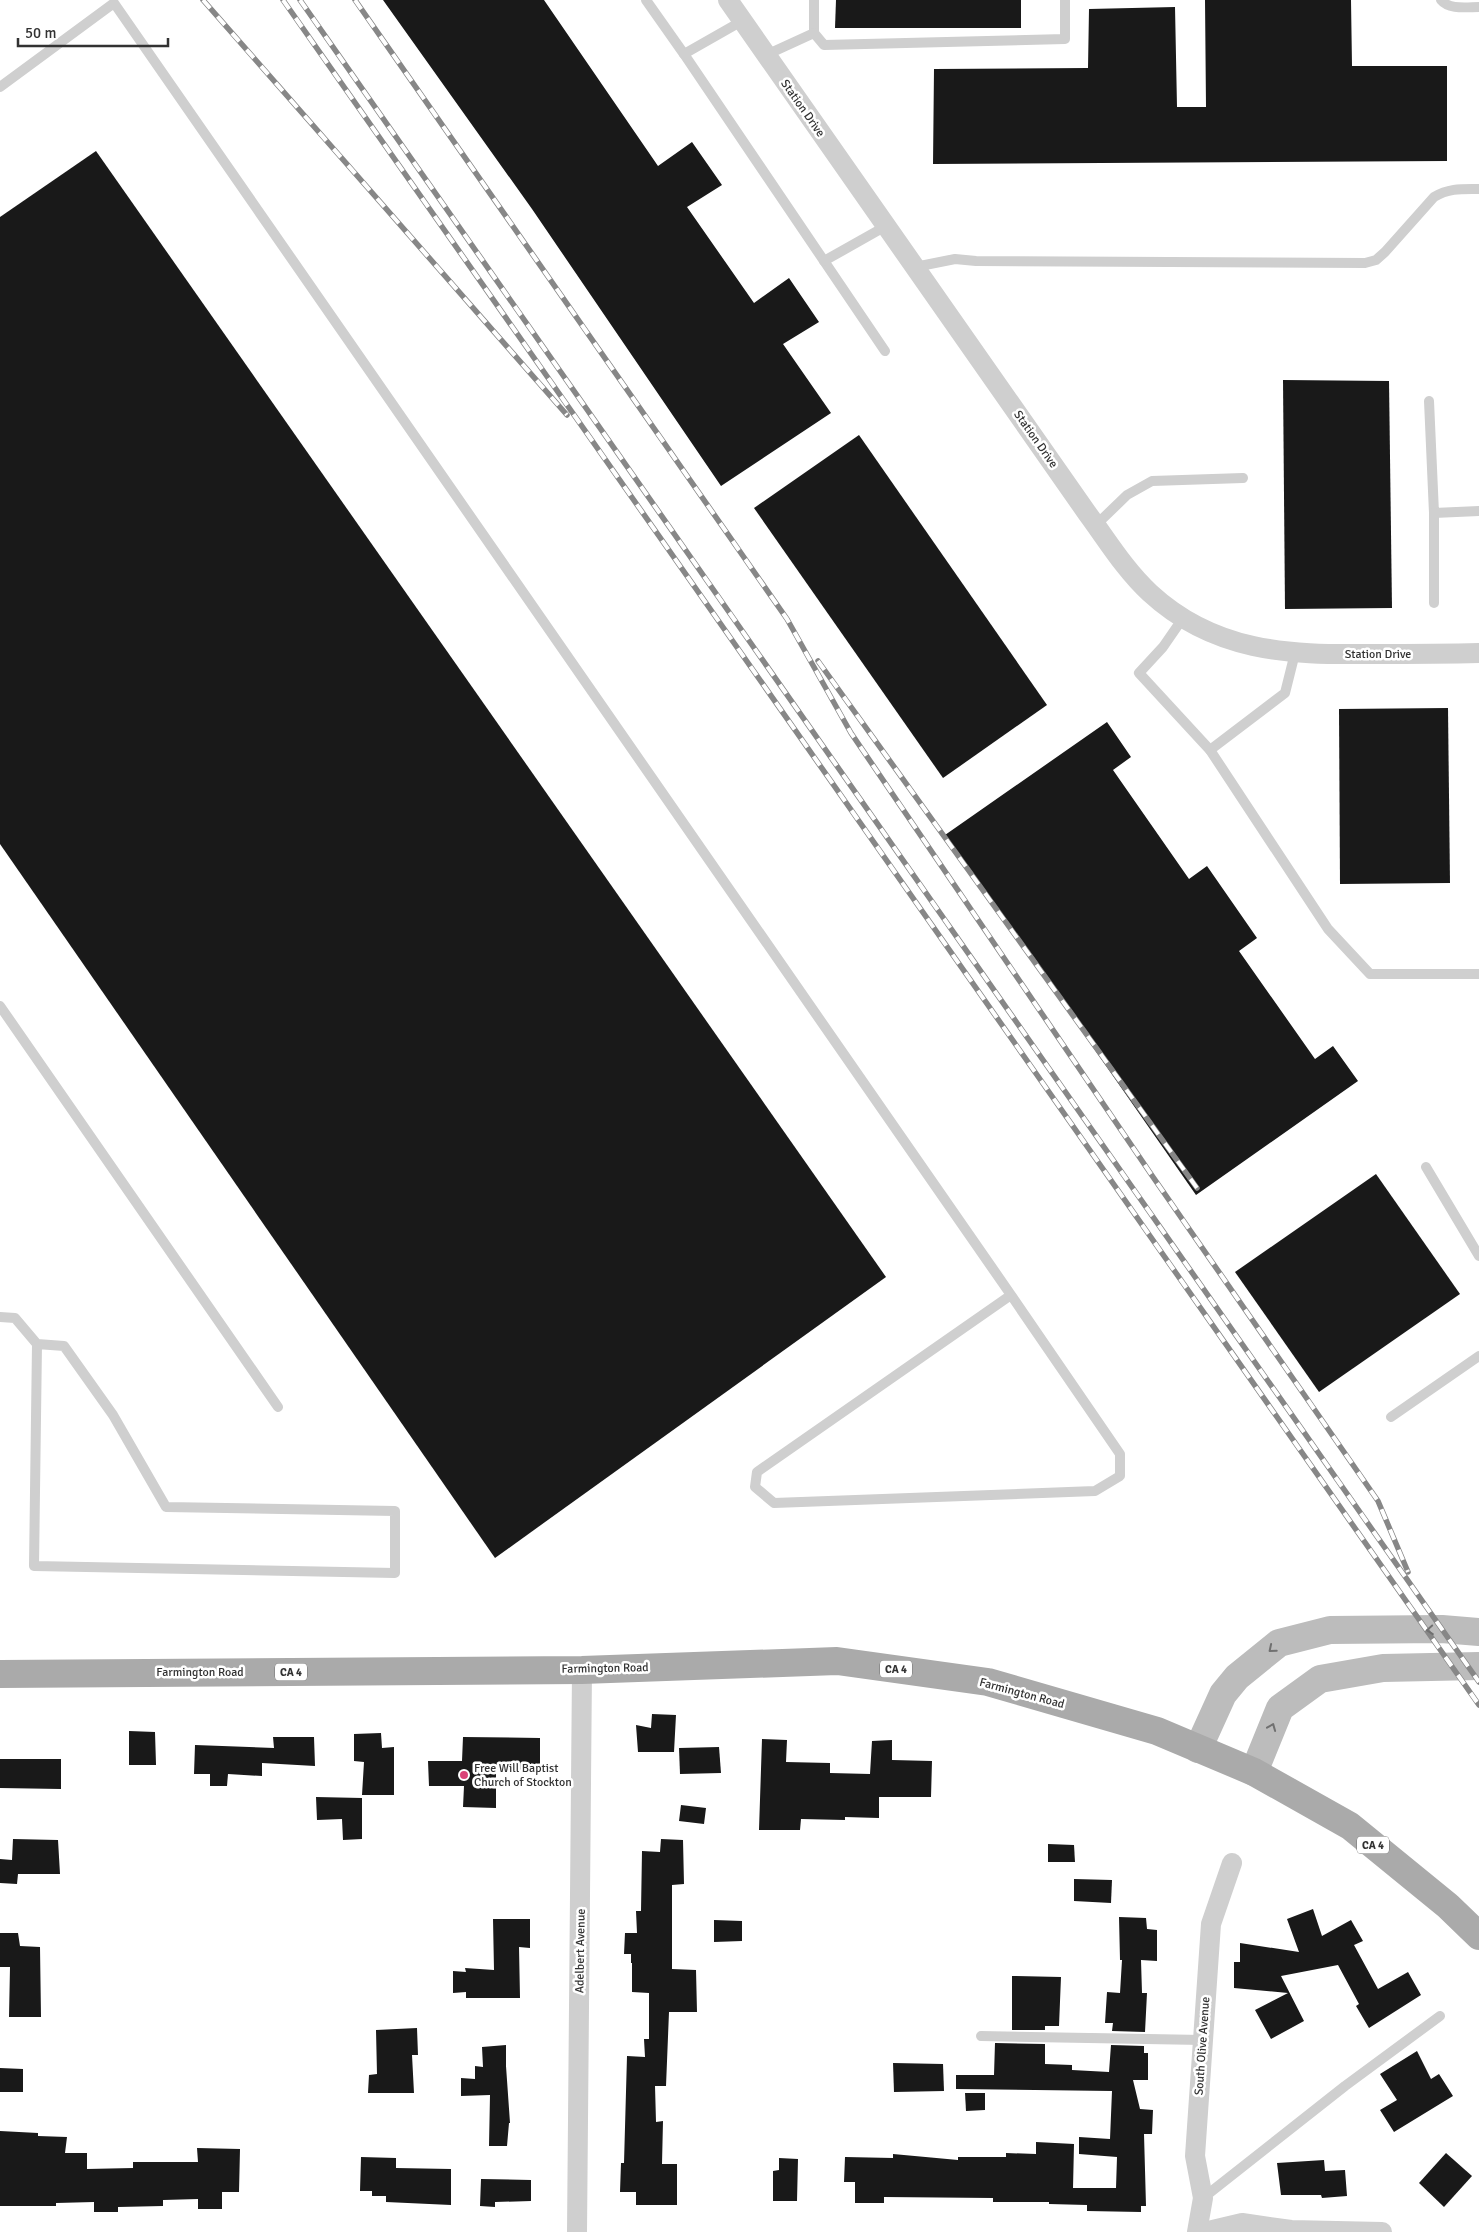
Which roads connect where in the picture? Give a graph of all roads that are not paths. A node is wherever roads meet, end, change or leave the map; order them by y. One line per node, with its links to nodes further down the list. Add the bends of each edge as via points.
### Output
1 (646, 0): 9 (lane)
2 (728, 0): 7 (street, Station Drive)
3 (814, 0): 8 (lane)
4 (1065, 0): 8 (lane, via 1064,39 824,45)
5 (1441, 0): 6 (lane, via 1454,7)
6 (1479, 7)
7 (742, 21): 9 (lane); 10 (street, Station Drive)
8 (814, 33): 10 (lane)
9 (684, 54): 14 (lane)
10 (766, 55): 13 (street, Station Drive)
11 (0, 87): 31 (lane, via 114,3)
12 (1479, 189): 15 (lane, via 1453,189 1434,197 1381,256 1365,264 955,259)
13 (886, 226): 14 (lane); 15 (street, Station Drive)
14 (824, 261): 16 (lane)
15 (915, 267): 21 (street, Station Drive)
16 (885, 351)
17 (1429, 401): 20 (lane)
18 (1243, 478): 21 (lane, via 1152,481 1126,495)
19 (1479, 511): 20 (lane)
20 (1434, 513): 22 (lane)
21 (1096, 525): 23 (street, Station Drive, via 1132,574 1150,593)
22 (1434, 604)
23 (1183, 618): 24 (street, Station Drive, via 1233,641); 26 (lane, via 1164,647 1139,673)
24 (1295, 653): 25 (street, Station Drive); 26 (lane, via 1285,693)
25 (1479, 653)
26 (1210, 750): 27 (lane, via 1328,929 1370,974)
27 (1479, 974)
28 (0, 1006): 35 (lane)
29 (1426, 1167): 30 (lane)
30 (1479, 1256)
31 (1010, 1295): 31 (lane, via 1120,1454 1120,1476 1095,1491 774,1503 755,1487 757,1472)
32 (0, 1316): 33 (lane, via 15,1318)
33 (38, 1344): 33 (lane, via 34,1566 395,1574 394,1511 166,1507 113,1415 64,1346)
34 (1479, 1356): 36 (lane)
35 (278, 1407)
36 (1391, 1417)
37 (1479, 1632): 41 (main road, one-way to 41, via 1442,1629 1330,1630 1279,1643 1237,1677 1223,1694)
38 (1479, 1666): 42 (main road, one-way to 38, via 1280,1708 1320,1679 1383,1668)
39 (582, 1670): 40 (main road, Farmington Road / CA 4); 41 (main road, Farmington Road / CA 4, via 837,1661 988,1682 1157,1731); 49 (street, Adelbert Avenue)
40 (0, 1674)
41 (1198, 1749): 42 (main road, Farmington Road / CA 4)
42 (1254, 1772): 44 (main road, CA 4, via 1350,1826 1448,1906)
43 (1232, 1863): 47 (street, South Olive Avenue, via 1211,1924)
44 (1479, 1936)
45 (1440, 2016): 48 (lane)
46 (982, 2036): 47 (lane)
47 (1203, 2040): 48 (street, South Olive Avenue, via 1195,2156)
48 (1203, 2198): 50 (street, South Olive Avenue)
49 (577, 2232)
50 (1197, 2232)
51 (1204, 2232): 52 (street, via 1242,2223 1291,2230)
52 (1382, 2232)

